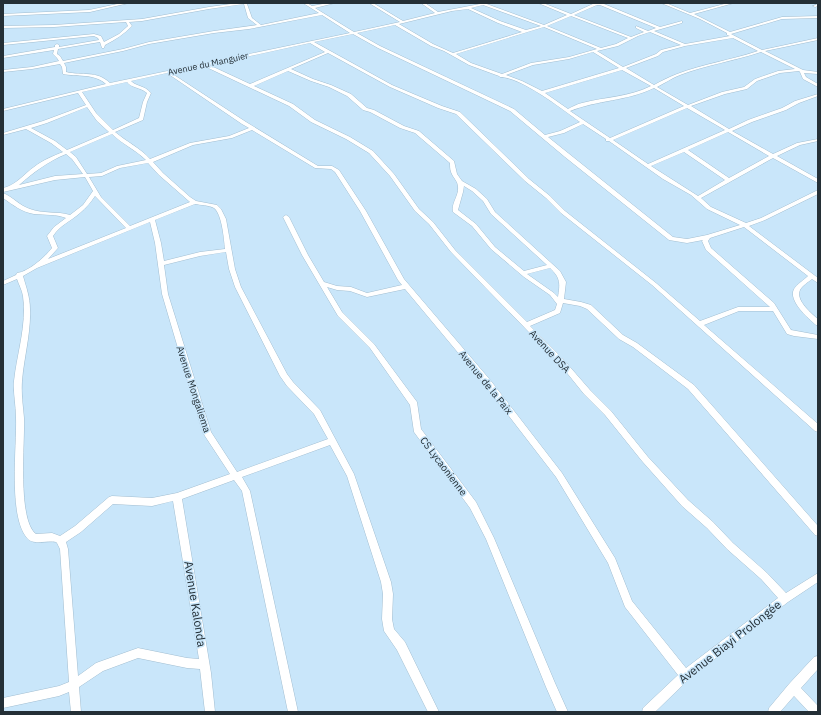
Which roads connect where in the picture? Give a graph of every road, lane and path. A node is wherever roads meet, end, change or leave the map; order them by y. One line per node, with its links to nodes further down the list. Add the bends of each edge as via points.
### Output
1 (127, 3): 17 (street)
2 (245, 3): 24 (street); 29 (street, via 250,18)
3 (305, 3): 15 (street)
4 (332, 3): 15 (street)
5 (371, 3): 25 (street)
6 (423, 3): 19 (street)
7 (488, 3): 12 (street, Avenue du Manguier)
8 (540, 3): 20 (street)
9 (610, 3): 13 (street)
10 (663, 3): 21 (street)
11 (732, 3): 21 (street)
12 (482, 4): 16 (street, Avenue du Manguier); 30 (street)
13 (596, 4): 20 (street); 33 (street)
14 (93, 5): 17 (street)
15 (312, 7): 18 (street)
16 (468, 8): 19 (street, Avenue du Manguier); 36 (street)
17 (90, 10): 22 (street); 27 (street)
18 (322, 14): 29 (street); 35 (street)
19 (438, 14): 25 (street, Avenue du Manguier)
20 (571, 14): 30 (street); 39 (street)
21 (689, 14): 37 (street)
22 (3, 15)
23 (818, 17): 37 (street, via 782,18)
24 (127, 21): 27 (street); 43 (street, via 130,26 120,36)
25 (402, 22): 28 (street, Avenue du Manguier)
26 (681, 22): 33 (street)
27 (87, 24): 31 (street)
28 (396, 24): 35 (street, Avenue du Manguier); 52 (street)
29 (260, 26): 51 (street, via 149,43)
30 (544, 26): 36 (street); 47 (street)
31 (3, 27)
32 (637, 27): 34 (street)
33 (659, 28): 34 (street)
34 (649, 31): 39 (street); 45 (street)
35 (353, 32): 42 (street, Avenue du Manguier); 81 (street, via 379,47 499,103)
36 (527, 32): 52 (street)
37 (729, 33): 38 (street)
38 (733, 37): 45 (street); 49 (street)
39 (631, 38): 47 (street)
40 (56, 39): 43 (street, via 94,35 100,37); 44 (street); 46 (street)
41 (818, 39): 49 (street)
42 (310, 42): 50 (street); 55 (street, Avenue du Manguier)
43 (102, 43): 46 (street); 51 (street)
44 (3, 44)
45 (685, 45): 56 (street, via 662,51)
46 (57, 48): 53 (street); 54 (street, via 55,54)
47 (601, 49): 48 (street)
48 (594, 51): 56 (street); 62 (street, via 532,64)
49 (761, 51): 58 (street); 67 (street, via 677,75)
50 (327, 52): 57 (street); 122 (street, via 390,86 458,113 569,217 631,264)
51 (103, 53): 54 (street)
52 (453, 54): 62 (street, via 470,64)
53 (3, 57)
54 (60, 62): 59 (street); 64 (street, via 64,67 64,73 94,74 105,79)
55 (206, 64): 60 (street, Avenue du Manguier); 65 (street)
56 (623, 68): 67 (street); 69 (street)
57 (289, 70): 65 (street); 92 (street, via 333,87 349,95 365,109 421,134 452,162 453,173)
58 (800, 71): 61 (street); 66 (street, via 804,78); 72 (street, via 779,72 752,82 745,88)
59 (3, 72)
60 (169, 73): 63 (street, Avenue du Manguier); 77 (street, Avenue de la Paix)
61 (818, 73)
62 (501, 76): 69 (street, via 521,82)
63 (129, 81): 64 (street, Avenue du Manguier); 79 (street, via 150,93 141,119)
64 (110, 85): 68 (street, Avenue du Manguier)
65 (250, 86): 123 (street, via 291,106 313,121 371,152 392,174 417,210 453,251)
66 (818, 86)
67 (655, 87): 72 (street); 74 (street)
68 (80, 92): 71 (street); 73 (street, Avenue du Manguier)
69 (542, 93): 74 (street)
70 (818, 95): 78 (street)
71 (88, 105): 76 (street); 79 (street, via 96,118)
72 (688, 106): 78 (street); 82 (street)
73 (3, 110)
74 (568, 110): 75 (street)
75 (584, 122): 81 (street); 82 (street)
76 (28, 128): 80 (street); 85 (street)
77 (253, 128): 87 (street, via 230,137 187,146); 118 (street, Avenue de la Paix, via 317,167 337,171 363,211 394,269)
78 (729, 131): 84 (street); 86 (street)
79 (112, 132): 85 (street); 87 (street)
80 (3, 134)
81 (544, 137): 107 (street, via 666,236 681,241)
82 (608, 140): 88 (street)
83 (818, 140): 86 (street, via 799,144)
84 (684, 150): 88 (street); 90 (street)
85 (65, 152): 89 (street, via 74,158); 93 (street, via 37,167)
86 (772, 156): 90 (street); 91 (street)
87 (150, 161): 89 (street); 101 (street)
88 (648, 166): 100 (street)
89 (86, 176): 93 (street, via 55,178); 96 (street)
90 (728, 180): 100 (street)
91 (818, 181)
92 (460, 182): 95 (street); 98 (street)
93 (11, 188): 94 (street)
94 (3, 190)
95 (474, 190): 98 (street); 111 (street, via 497,217)
96 (96, 191): 102 (street, via 82,208); 106 (street, via 99,198)
97 (818, 192): 105 (street)
98 (460, 194): 112 (street, via 456,200 455,211 474,225 493,248)
99 (3, 195): 102 (street, via 21,208 32,212 63,214)
100 (698, 198): 105 (street, via 719,214)
101 (194, 202): 104 (street); 108 (street, via 215,206 218,209 223,219)
102 (70, 217): 110 (street, via 52,232 50,236 55,248)
103 (286, 217): 117 (street, CS Lycaonienne)
104 (152, 220): 106 (street); 109 (street, Avenue Mongaliema)
105 (745, 225): 107 (street); 114 (street)
106 (129, 228): 110 (street)
107 (708, 237): 120 (street, via 705,241 708,249)
108 (229, 250): 109 (street); 126 (street, via 238,287 284,376 317,412)
109 (160, 264): 127 (street, Avenue Mongaliema, via 165,294 207,432)
110 (38, 266): 113 (street)
111 (552, 266): 112 (street); 119 (street, via 563,282)
112 (523, 273): 119 (street)
113 (19, 274): 116 (street); 130 (street, via 26,297 25,342 18,384 20,500 25,528 30,536 55,536)
114 (812, 276): 115 (street); 121 (street, via 797,290 796,295 800,304)
115 (818, 281)
116 (3, 283)
117 (321, 283): 118 (street, via 367,295); 143 (street, CS Lycaonienne, via 340,314 372,346 414,404 417,430 473,505 490,538)
118 (407, 286): 135 (street, Avenue de la Paix, via 488,383 559,475 612,561 628,604)
119 (560, 302): 123 (street, Avenue DSA, via 558,311); 129 (street, via 589,307 621,337 691,387)
120 (775, 309): 122 (street, via 738,309); 124 (street, via 789,332)
121 (818, 323)
122 (699, 324): 125 (street)
123 (526, 325): 132 (street, Avenue DSA, via 608,413 685,503 764,576)
124 (818, 337)
125 (818, 429)
126 (332, 441): 127 (street); 142 (street, via 351,476 378,552 388,594 387,619 390,632 401,646)
127 (236, 476): 128 (street); 141 (street, Avenue Mongaliema, via 246,491)
128 (177, 497): 130 (street, via 152,502 112,500); 134 (street, Avenue Kalonda)
129 (818, 532)
130 (61, 540): 136 (street, via 64,549)
131 (818, 577): 132 (street, Avenue Biayi Prolongée)
132 (785, 599): 135 (street, Avenue Biayi Prolongée)
133 (818, 661): 137 (street)
134 (204, 664): 136 (street, via 138,653 100,667); 140 (street, Avenue Kalonda)
135 (684, 675): 144 (street, Avenue Biayi Prolongée)
136 (75, 684): 138 (street, via 59,691); 139 (street)
137 (793, 688): 145 (street); 146 (street)
138 (3, 703)
139 (76, 712)
140 (210, 712)
141 (293, 712)
142 (434, 712)
143 (563, 712)
144 (647, 712)
145 (773, 712)
146 (816, 712)

